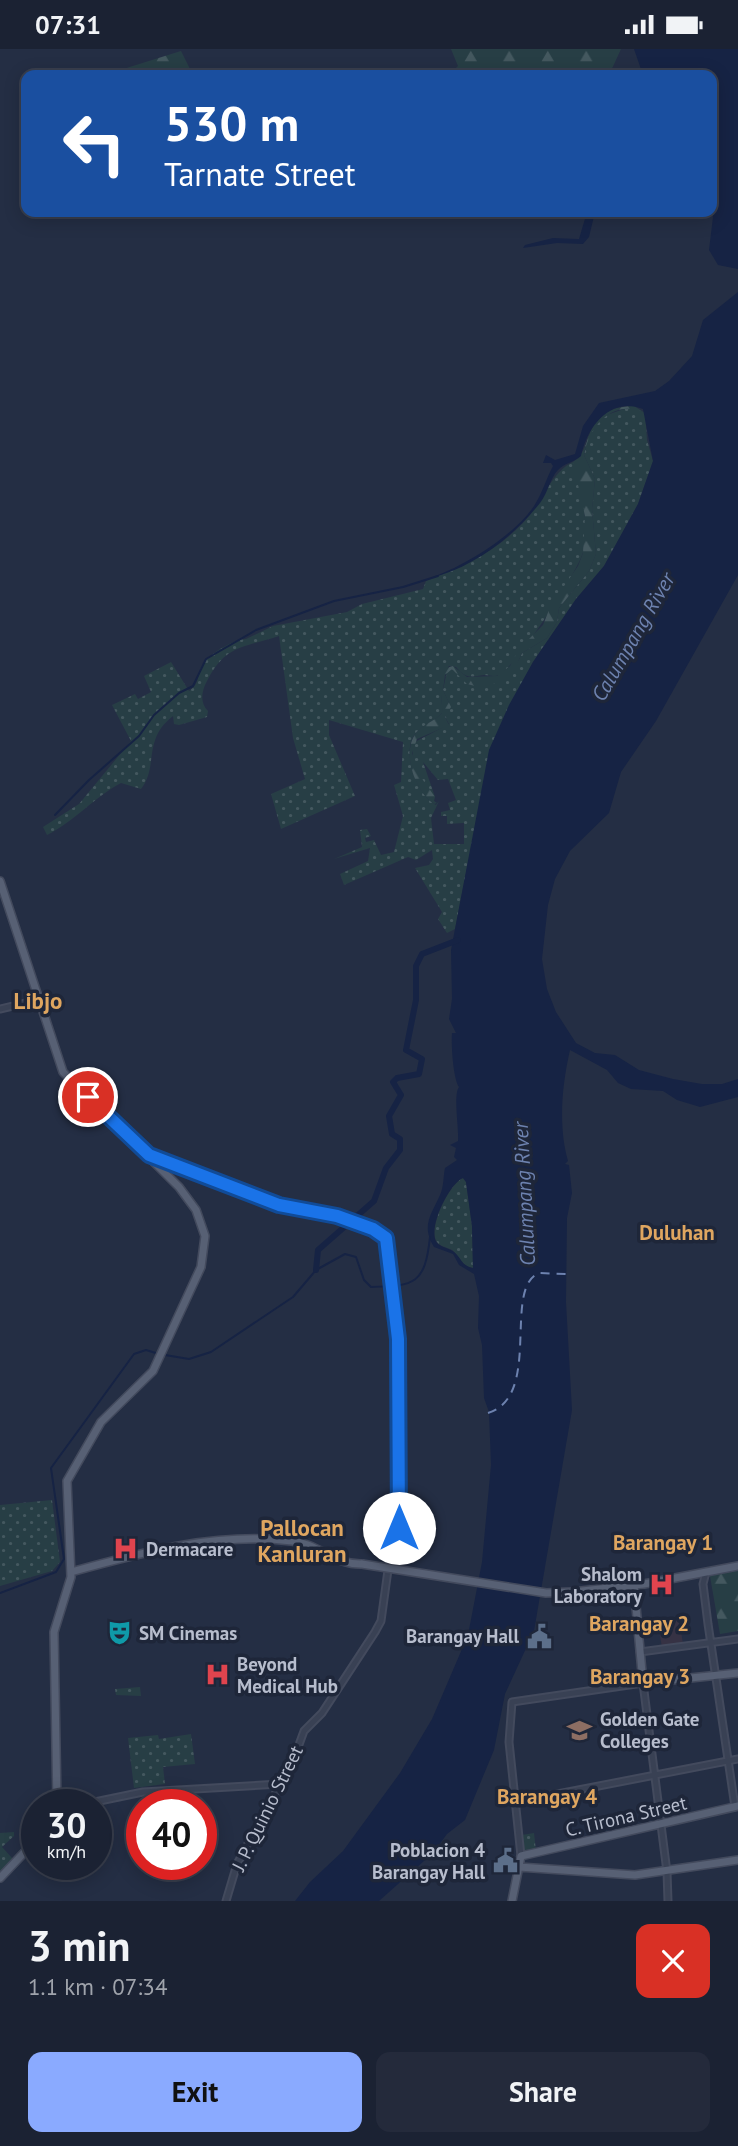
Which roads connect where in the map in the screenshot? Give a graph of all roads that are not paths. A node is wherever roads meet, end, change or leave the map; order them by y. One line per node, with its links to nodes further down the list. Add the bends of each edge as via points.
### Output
1 (0, 881): 2 (main road)
2 (38, 1000): 3 (street); 4 (main road, via 63,1072)
3 (0, 1009)
4 (149, 1155): 6 (main road, via 194,1206 205,1236 201,1267 159,1361 148,1378 101,1422 68,1475); 18 (street, J. P. Quinio Street, via 279,1205 348,1221 386,1238 398,1339 398,1545 389,1569 381,1621 322,1713 304,1731)
5 (738, 1566): 7 (main road)
6 (71, 1572): 8 (main road, bridge, via 172,1546 295,1542 343,1563 546,1593); 19 (main road, via 54,1632)
7 (706, 1573): 8 (main road); 10 (street, via 703,1584)
8 (634, 1585): 11 (main road)
9 (738, 1639): 10 (street)
10 (710, 1643): 11 (street); 13 (street)
11 (640, 1652): 14 (main road)
12 (738, 1673): 13 (main road)
13 (716, 1675): 14 (main road); 16 (street)
14 (643, 1683): 17 (street); 21 (street, via 512,1702 509,1742)
15 (738, 1759): 16 (street)
16 (727, 1761): 17 (street); 22 (street)
17 (653, 1776): 21 (street); 23 (street)
18 (280, 1784): 20 (street, via 151,1791); 30 (street, J. P. Quinio Street, via 237,1864)
19 (57, 1789)
20 (112, 1799)
21 (516, 1802): 25 (street)
22 (736, 1807): 23 (main road, C. Tirona Street)
23 (660, 1825): 25 (main road, C. Tirona Street); 28 (street)
24 (21, 1856): 29 (main road)
25 (521, 1856): 27 (main road)
26 (738, 1860): 28 (main road)
27 (519, 1867): 28 (main road, via 626,1875); 31 (main road)
28 (667, 1872): 32 (street)
29 (0, 1878)
30 (226, 1901)
31 (512, 1901)
32 (668, 1901)

